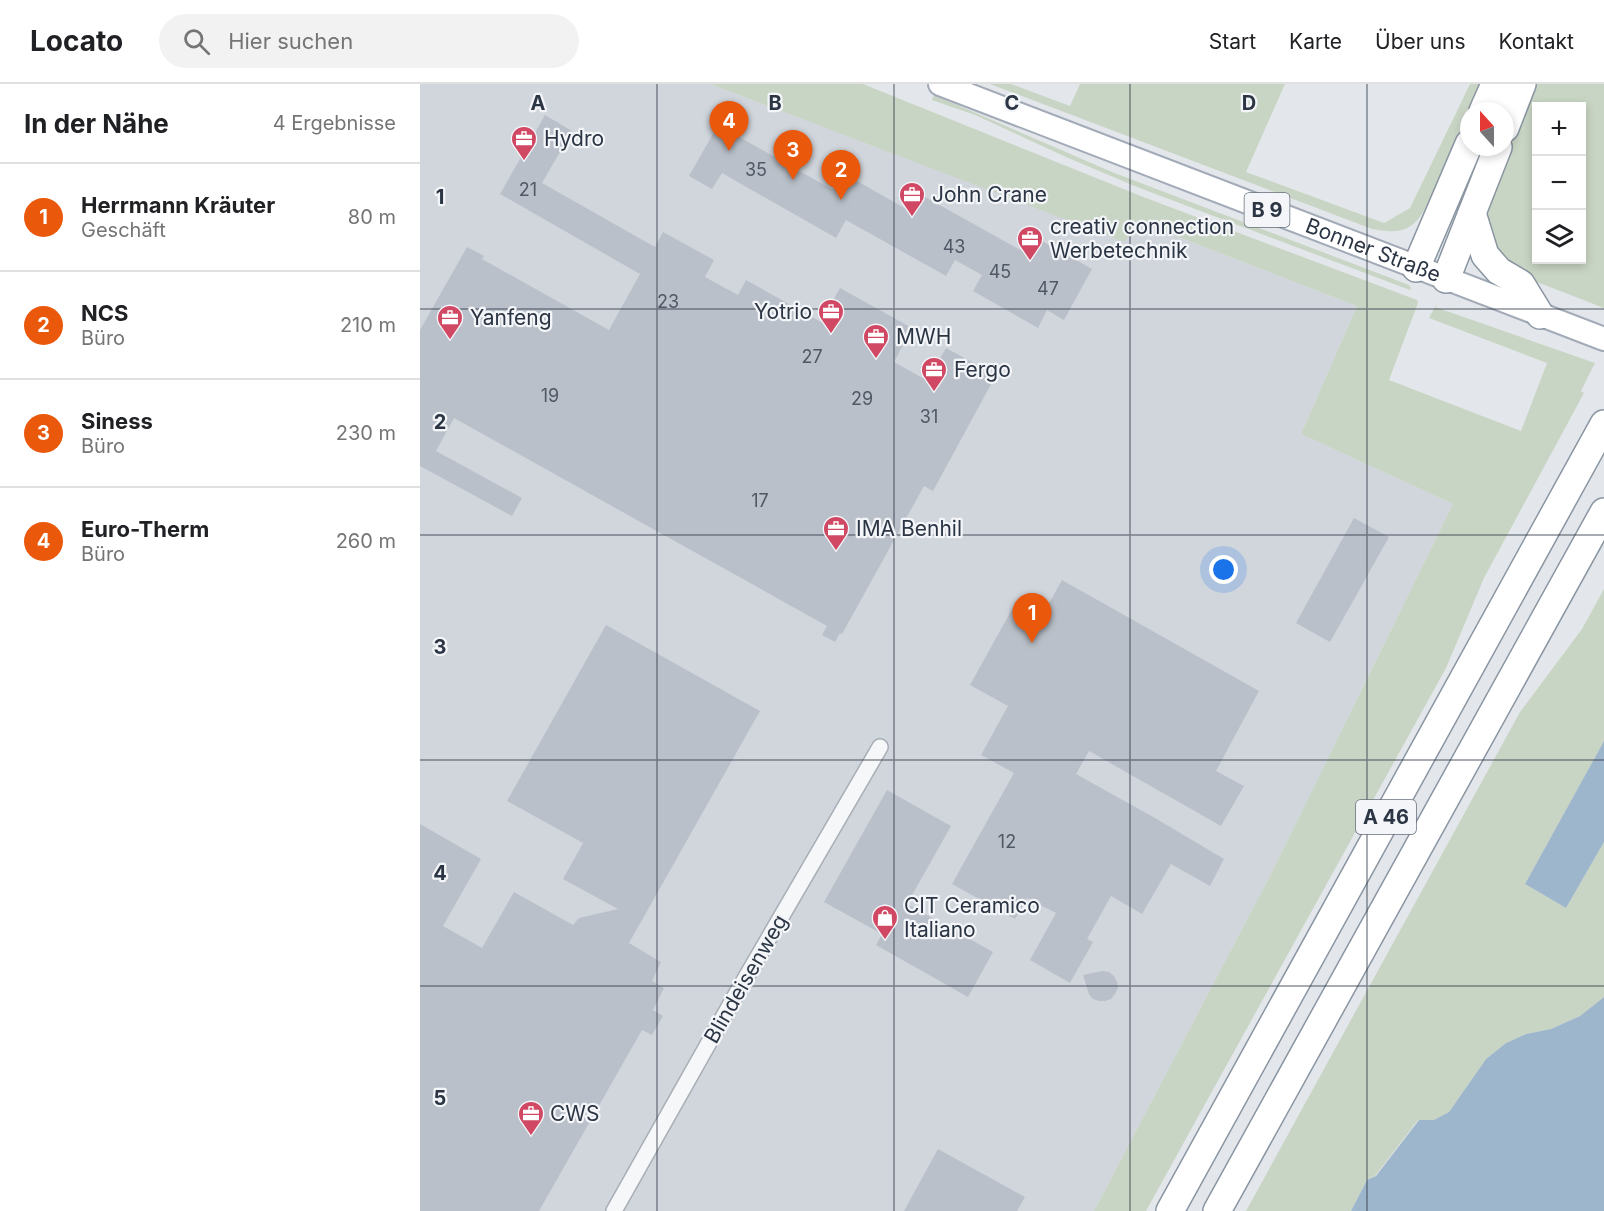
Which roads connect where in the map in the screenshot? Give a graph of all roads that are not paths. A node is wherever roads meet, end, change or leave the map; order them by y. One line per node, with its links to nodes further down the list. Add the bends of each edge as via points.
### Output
1 (940, 84): 9 (main road, Bonner Straße / B 9)
2 (1496, 84): 4 (highway)
3 (1522, 84): 5 (highway)
4 (1488, 102)
5 (1514, 105)
6 (1464, 156): 9 (highway)
7 (1494, 156): 8 (highway)
8 (1472, 213): 10 (highway); 11 (highway, via 1485,255 1499,271 1521,284)
9 (1416, 268): 10 (main road, Bonner Straße / B 9)
10 (1446, 279): 11 (main road, Bonner Straße / B 9)
11 (1540, 315): 12 (main road, Bonner Straße / B 9)
12 (1604, 339)
13 (1604, 424): 17 (highway, A 46)
14 (1604, 512): 18 (highway, A 46)
15 (880, 747): 16 (street, Blindeisenweg)
16 (614, 1211)
17 (1170, 1211)
18 (1217, 1211)

